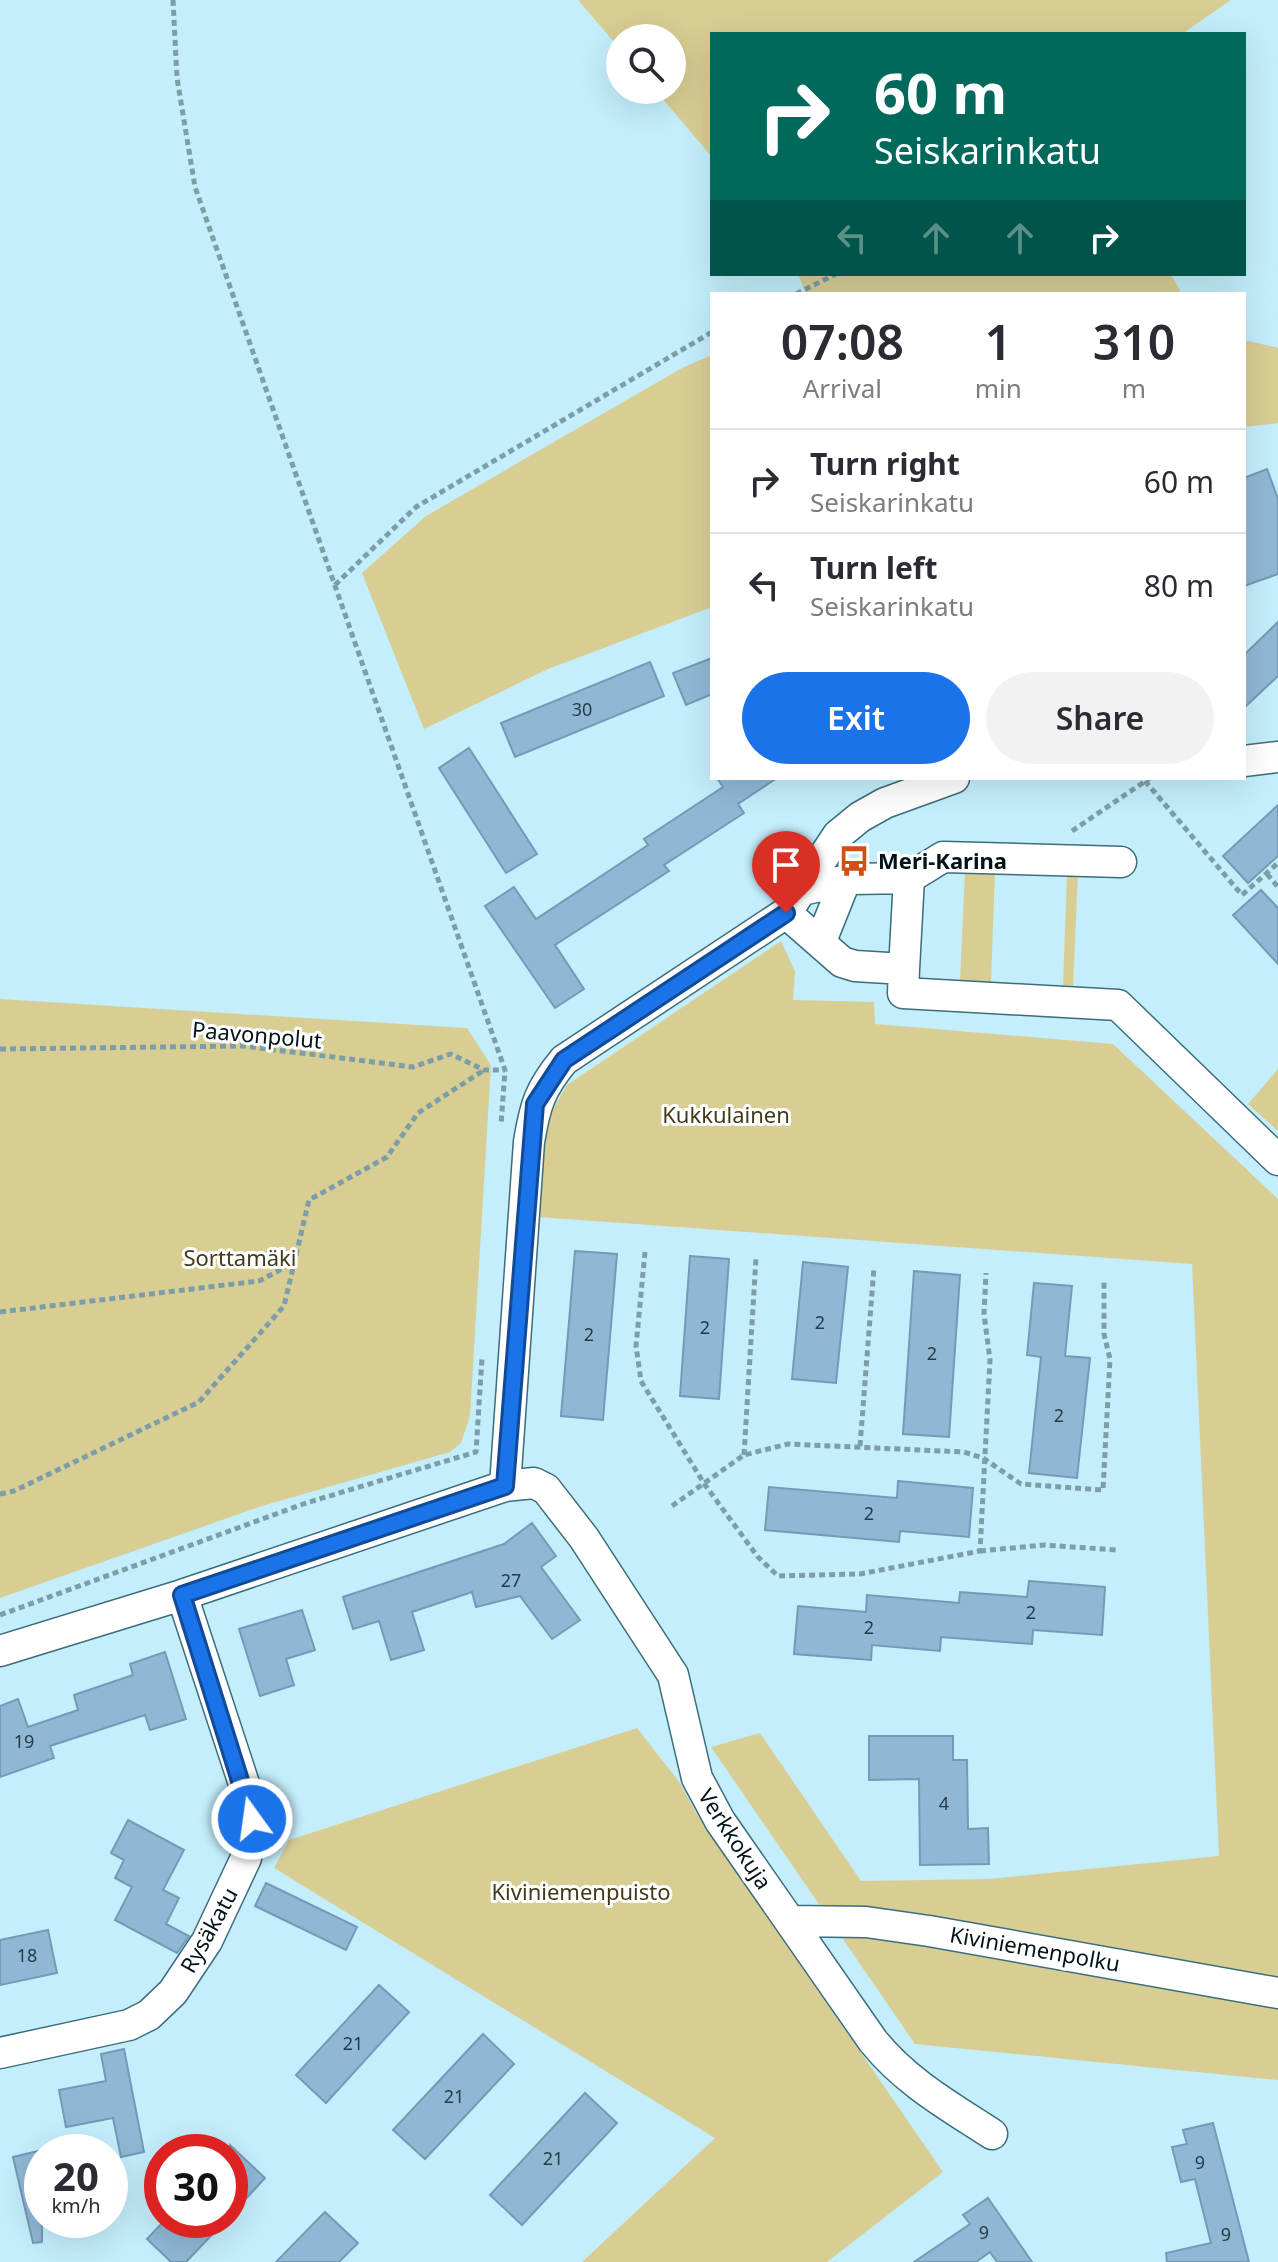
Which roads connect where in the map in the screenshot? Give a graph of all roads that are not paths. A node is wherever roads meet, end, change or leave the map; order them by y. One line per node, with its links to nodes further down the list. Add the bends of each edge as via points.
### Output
1 (1278, 757): 2 (street)
2 (1246, 761)
3 (948, 780): 7 (street, via 860,817 838,835)
4 (1121, 862): 5 (street, via 943,857)
5 (909, 878): 6 (street); 9 (street)
6 (845, 881): 7 (street); 8 (street)
7 (794, 902): 8 (street); 11 (street, via 564,1060 535,1104)
8 (821, 941): 9 (street, via 842,962)
9 (904, 969): 10 (street, via 903,993 1118,1005)
10 (1278, 1160)
11 (505, 1486): 12 (street); 14 (street, Verkkokuja, via 534,1483 546,1489 590,1547 673,1675 697,1778 720,1821)
12 (182, 1595): 13 (street); 16 (street, Rysäkatu, via 247,1793 252,1819 246,1858 207,1941 173,1992 149,2015 129,2025)
13 (0, 1651)
14 (790, 1921): 15 (street, Kiviniemenpolku, via 850,1921 929,1931); 17 (street, Verkkokuja, via 895,2067)
15 (1278, 1993)
16 (0, 2053)
17 (992, 2134)

